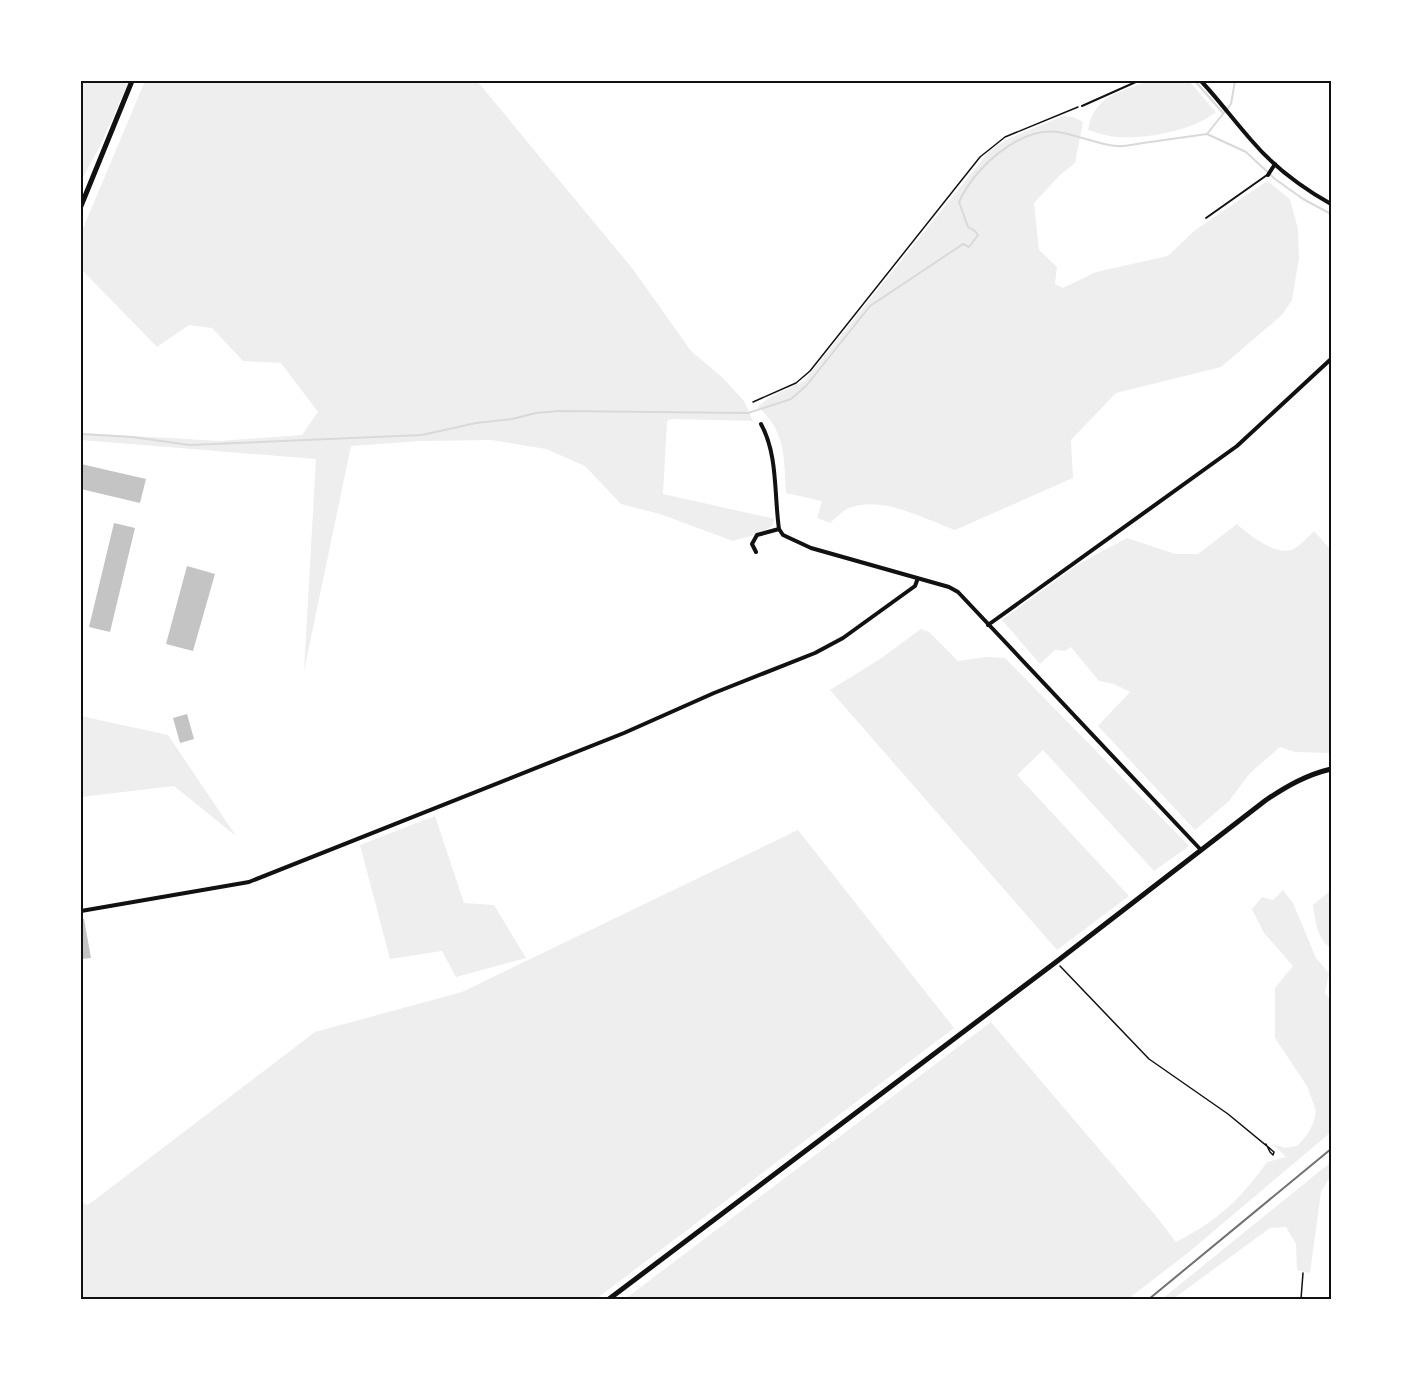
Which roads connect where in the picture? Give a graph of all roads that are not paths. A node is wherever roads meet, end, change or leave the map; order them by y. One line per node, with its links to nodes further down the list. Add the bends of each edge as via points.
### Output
1 (132, 81): 8 (main road)
2 (1138, 81): 4 (lane)
3 (1201, 81): 5 (street)
4 (1082, 106)
5 (1274, 167): 6 (street); 7 (street)
6 (1268, 175): 9 (lane)
7 (1331, 204)
8 (81, 206)
9 (1206, 219)
10 (1331, 358): 15 (street, via 1237,446)
11 (761, 424): 12 (street, via 772,456)
12 (779, 528): 13 (street, via 757,536 752,543); 14 (street, via 783,536 811,548)
13 (756, 552)
14 (918, 578): 15 (street, via 958,592); 18 (street, via 915,586 843,638 815,653 624,733 249,882)
15 (988, 624): 17 (street)
16 (1331, 769): 17 (main road, via 1290,784)
17 (1201, 850): 19 (main road)
18 (81, 911)
19 (609, 1299)

